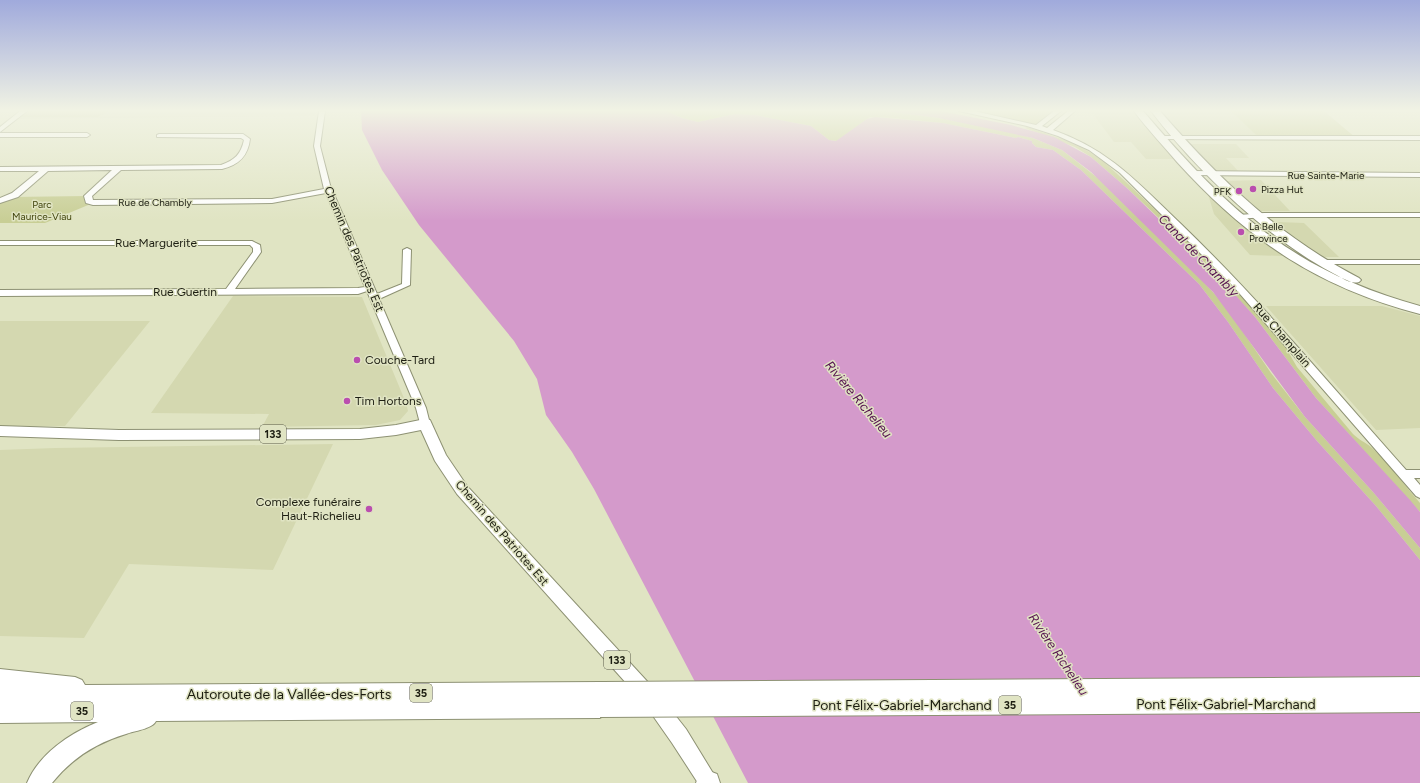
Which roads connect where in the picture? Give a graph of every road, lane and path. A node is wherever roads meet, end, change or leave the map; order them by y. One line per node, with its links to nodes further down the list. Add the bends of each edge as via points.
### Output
1 (246, 148): 7 (street, via 237,161 222,167)
2 (317, 148): 12 (street, Chemin des Patriotes Est)
3 (1088, 148): 32 (street, Rue Champlain, via 1108,160 1193,240 1256,305)
4 (1170, 148): 10 (main road)
5 (1186, 148): 9 (main road)
6 (47, 168): 7 (street); 8 (street); 13 (street, via 15,195)
7 (118, 168): 12 (street, Rue de Chambly, via 88,196 89,201 268,201 288,199)
8 (0, 169)
9 (1212, 175): 10 (street, Rue Sainte-Marie); 11 (street, Rue Sainte-Marie); 15 (main road)
10 (1195, 176): 17 (main road)
11 (1420, 176)
12 (327, 187): 25 (street, Chemin des Patriotes Est)
13 (0, 201)
14 (1420, 215): 16 (street)
15 (1260, 217): 16 (street); 17 (street); 22 (main road, via 1294,245)
16 (1362, 217): 18 (street)
17 (1241, 219): 27 (main road, via 1278,248 1320,273 1366,293)
18 (1420, 219)
19 (0, 243): 23 (street, Rue Marguerite, via 252,243 257,247 257,252)
20 (407, 250): 25 (street, Rue Guertin, via 406,285)
21 (1420, 263): 22 (street)
22 (1326, 265): 26 (main road, via 1372,287)
23 (228, 292): 24 (street, Rue Guertin); 25 (street, Rue Guertin)
24 (0, 293)
25 (372, 293): 28 (street, Chemin des Patriotes Est, via 421,408)
26 (1420, 302)
27 (1420, 310)
28 (425, 424): 30 (main road, 133, via 360,434); 45 (main road, Chemin des Patriotes Est / 133, via 440,457 462,490 650,697 679,736)
29 (0, 431): 30 (main road, 133)
30 (119, 435): 31 (main road, 133)
31 (0, 439)
32 (1404, 474): 33 (street); 34 (street, Rue Champlain)
33 (1420, 474)
34 (1416, 483): 35 (street, Rue Champlain)
35 (1420, 493)
36 (0, 679): 38 (highway)
37 (1420, 687): 40 (highway, Pont Félix-Gabriel-Marchand / 35, bridge)
38 (149, 695): 39 (highway, Autoroute de la Vallée-des-Forts / 35); 40 (highway, Autoroute de la Vallée-des-Forts / 35)
39 (0, 696)
40 (601, 700): 41 (highway, Pont Félix-Gabriel-Marchand / 35, bridge); 42 (highway, Autoroute de la Vallée-des-Forts / 35)
41 (1420, 702)
42 (164, 711): 43 (highway, Autoroute de la Vallée-des-Forts / 35); 44 (highway, via 103,729 84,739 64,753)
43 (0, 712)
44 (38, 783)
45 (708, 783)

